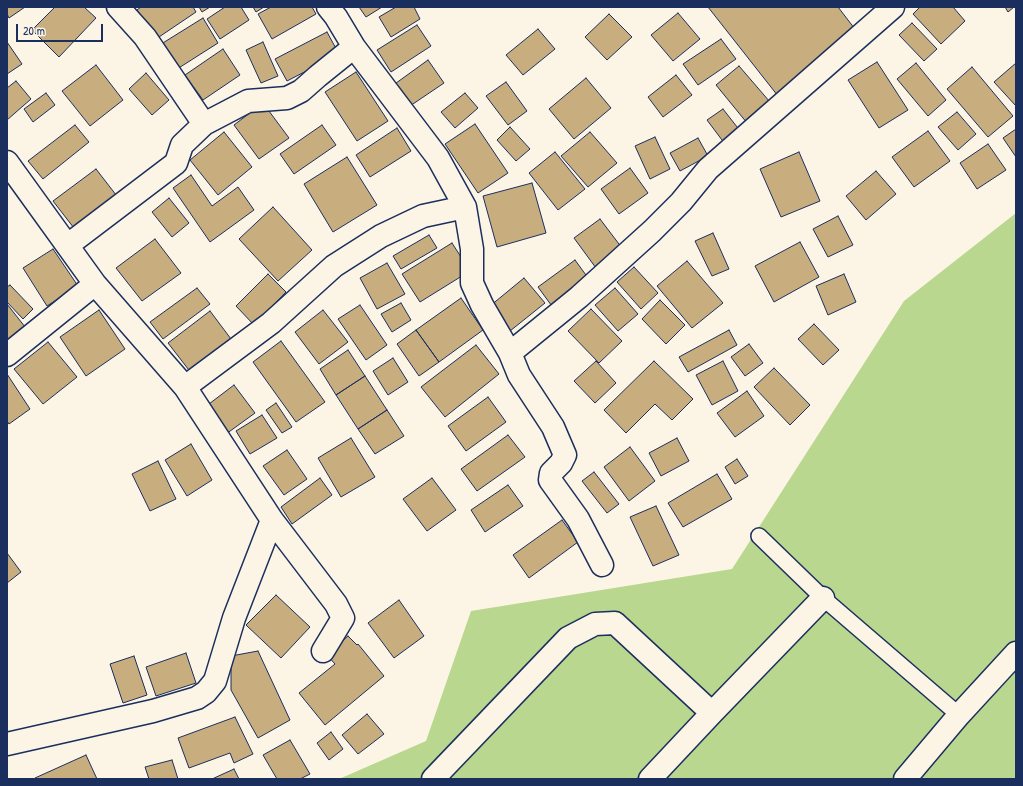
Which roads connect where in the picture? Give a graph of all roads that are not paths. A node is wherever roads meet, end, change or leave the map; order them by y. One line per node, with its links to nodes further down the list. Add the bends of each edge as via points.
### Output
1 (118, 7): 5 (street, via 145,37)
2 (328, 7): 4 (street)
3 (893, 7): 10 (street, via 708,169 676,207 578,298)
4 (354, 47): 5 (street, via 301,91 288,98 248,101); 7 (street, via 438,158)
5 (204, 124): 8 (street, via 182,145 176,164)
6 (7, 162): 8 (street)
7 (465, 207): 10 (street, via 472,249 472,283); 12 (street, via 423,216 381,236 334,266 271,323)
8 (68, 245): 9 (street)
9 (95, 284): 11 (street); 12 (street)
10 (510, 353): 15 (street, via 519,375 553,427 565,455 551,473 550,480 578,519)
11 (7, 355)
12 (185, 387): 13 (street)
13 (272, 520): 17 (street, via 340,612 342,618); 21 (street, via 234,618 215,680 206,692 197,698 153,711)
14 (759, 536): 16 (lane)
15 (602, 565)
16 (823, 598): 19 (street); 20 (lane)
17 (323, 651)
18 (1016, 653): 20 (street)
19 (712, 713): 22 (street, via 615,623 595,624 568,638); 23 (street)
20 (959, 715): 24 (street)
21 (7, 744)
22 (434, 779)
23 (650, 779)
24 (905, 779)

